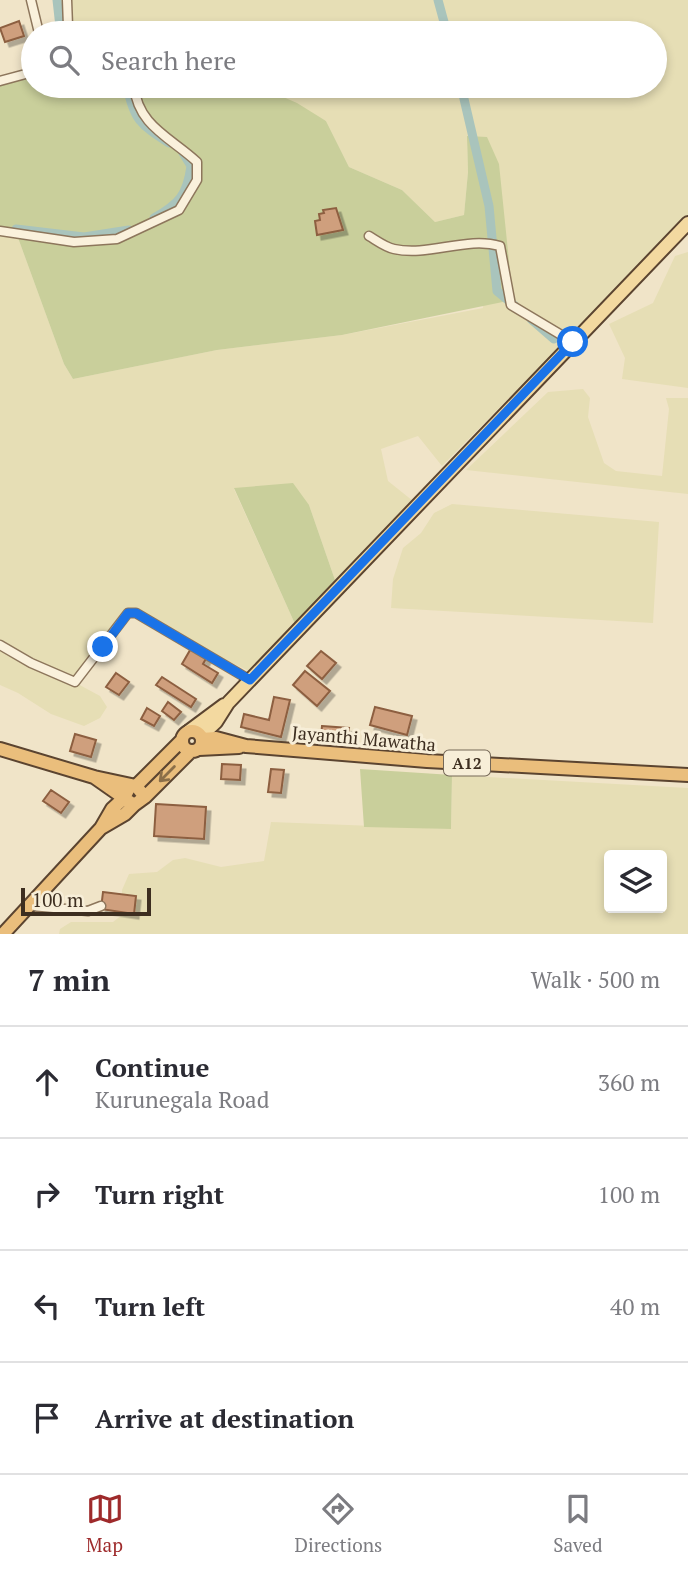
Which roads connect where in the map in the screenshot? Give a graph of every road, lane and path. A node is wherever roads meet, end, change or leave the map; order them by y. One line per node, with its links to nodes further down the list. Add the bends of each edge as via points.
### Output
1 (31, 0): 3 (street)
2 (67, 0): 4 (street)
3 (36, 21)
4 (68, 21)
5 (21, 75): 6 (street)
6 (0, 80)
7 (135, 98): 9 (street, via 144,119 197,162 197,180 179,210 117,239 74,242)
8 (688, 223): 11 (main road)
9 (0, 232)
10 (369, 236): 11 (street, via 401,250 486,242 500,246 511,305)
11 (573, 342): 13 (main road)
12 (0, 645): 13 (street, via 75,682 128,613 136,613)
13 (250, 680): 14 (main road)
14 (194, 741): 16 (highway, Jayanthi Mawatha / A12, via 427,761); 18 (highway); 19 (highway, one-way to 19)
15 (0, 749): 17 (highway)
16 (688, 775)
17 (94, 777): 18 (highway); 20 (highway)
18 (133, 786): 19 (highway); 20 (highway)
19 (145, 797): 20 (highway)
20 (129, 802): 21 (highway, via 125,814 101,828)
21 (31, 906): 22 (street, via 88,911); 23 (highway)
22 (101, 906)
23 (3, 934)

